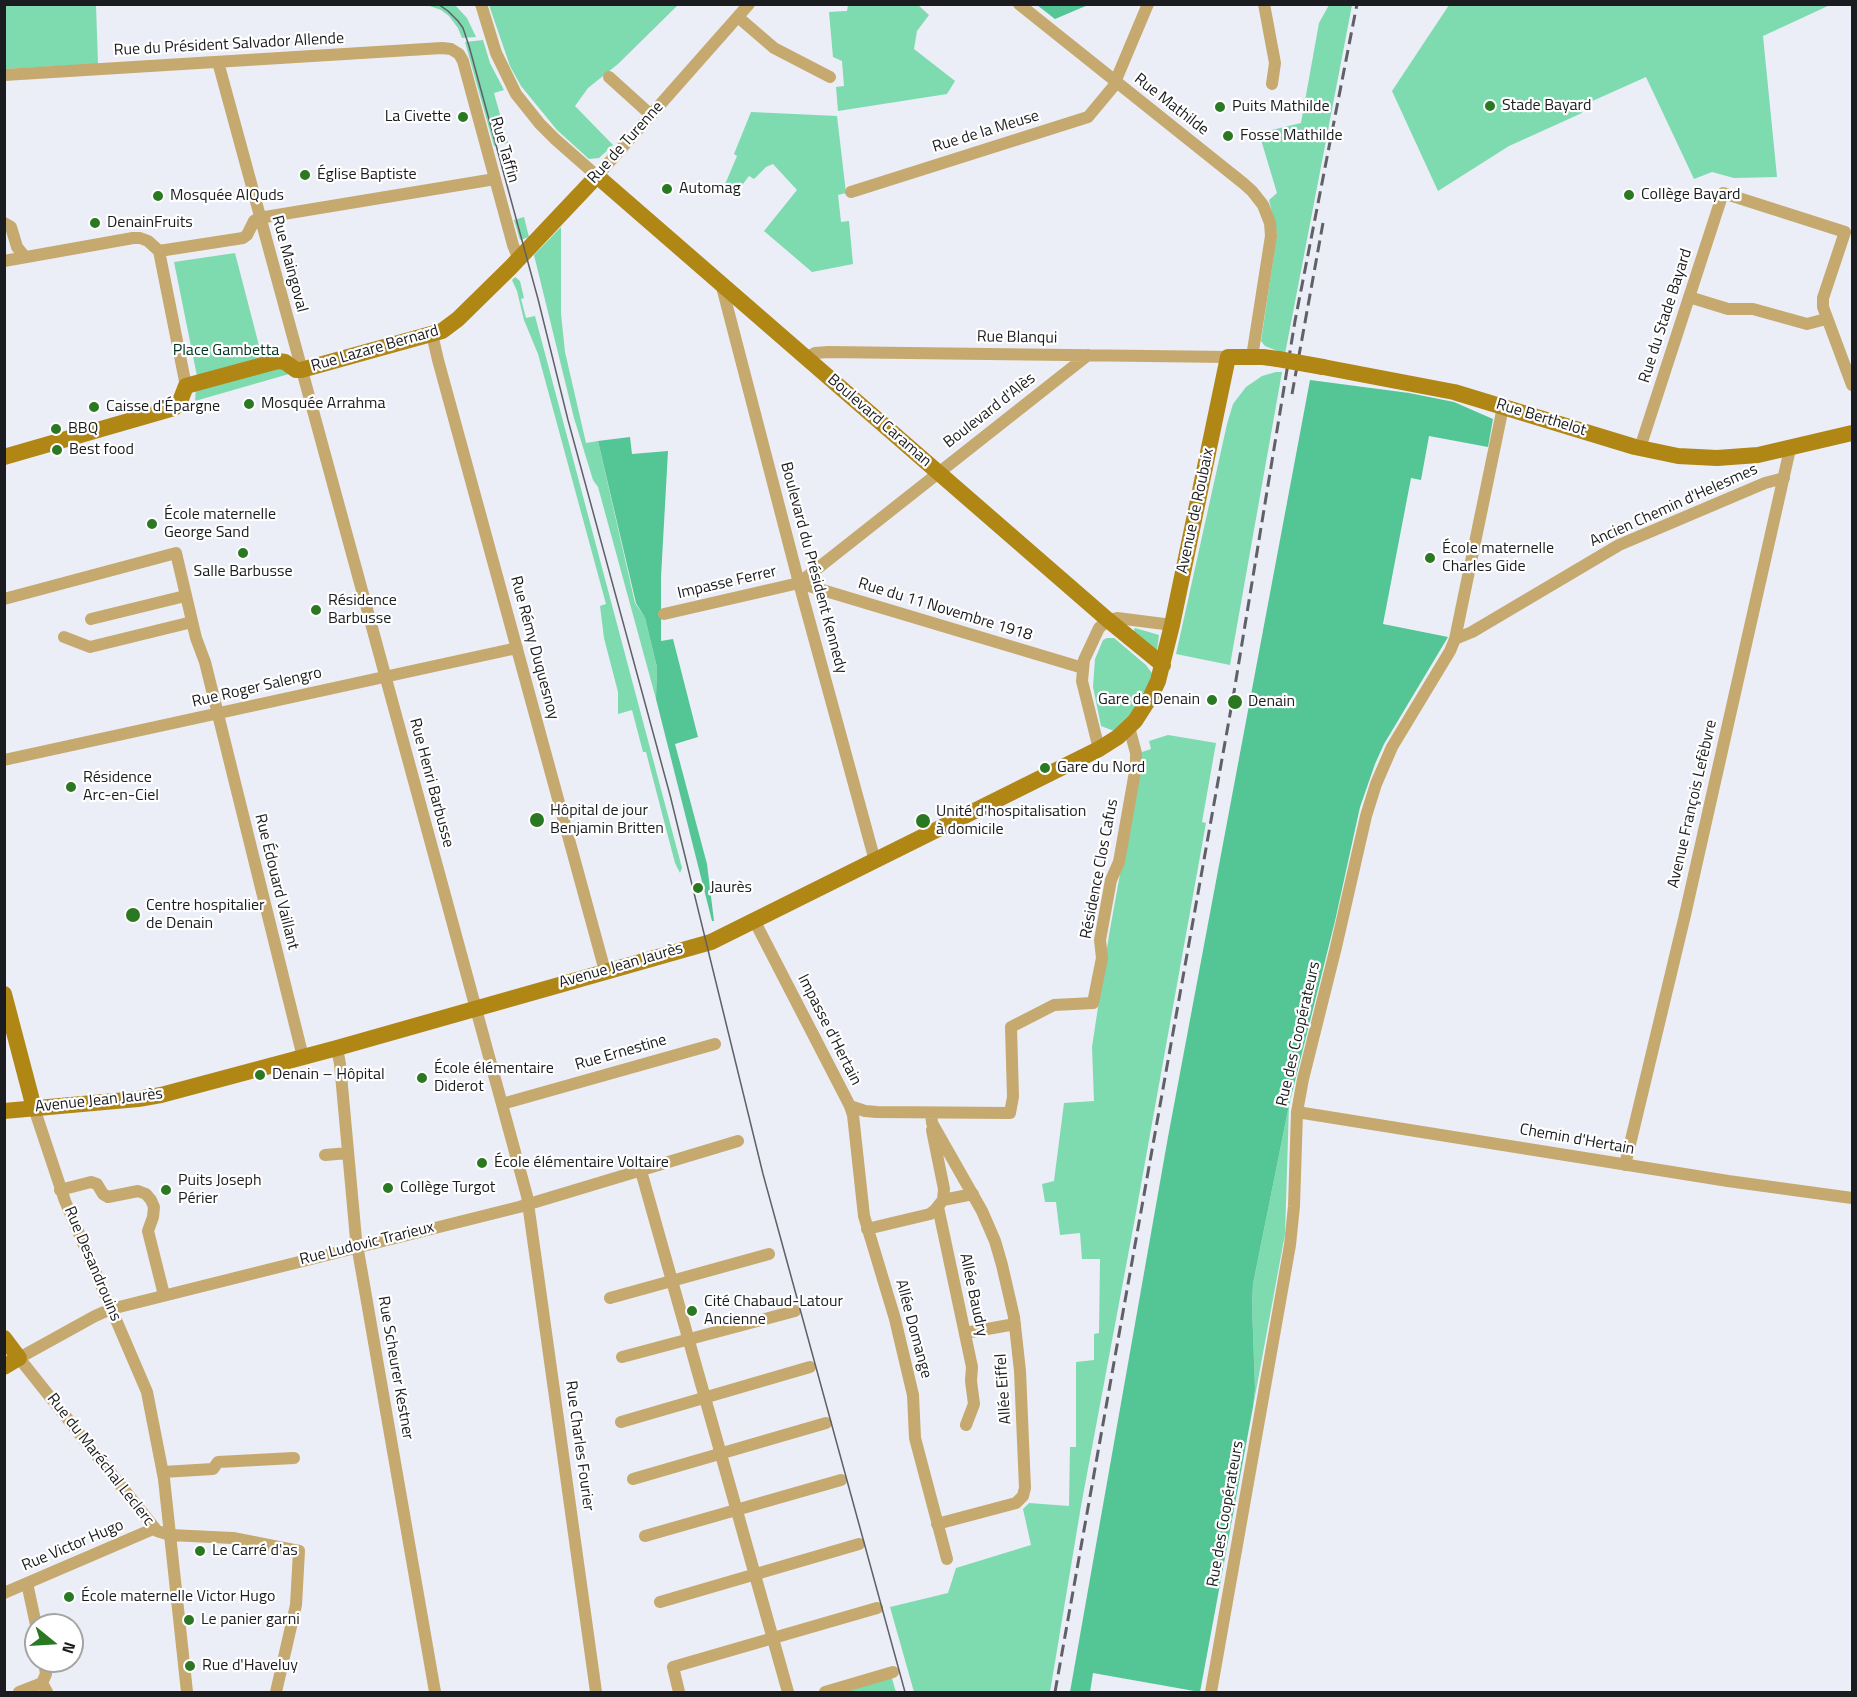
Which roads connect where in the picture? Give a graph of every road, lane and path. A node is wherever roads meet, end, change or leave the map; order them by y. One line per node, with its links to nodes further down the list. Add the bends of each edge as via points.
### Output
1 (481, 4): 15 (street, via 496,53 516,94 555,139)
2 (749, 4): 6 (street, Rue de Turenne)
3 (1019, 4): 12 (street, Rue Mathilde)
4 (1148, 4): 12 (street, Rue de la Meuse)
5 (1263, 4): 13 (street, via 1275,63)
6 (738, 16): 11 (street, via 774,48); 14 (street, Rue de Turenne)
7 (456, 51): 8 (street, Rue du Président Salvador Allende, via 442,48); 16 (street, Rue Taffin, via 463,61)
8 (218, 62): 9 (street, Rue du Président Salvador Allende); 18 (street, Rue Maingoval)
9 (4, 75)
10 (609, 77): 14 (street)
11 (830, 77)
12 (1115, 82): 17 (street, Rue de la Meuse, via 1085,119); 32 (street, Rue Mathilde, via 1248,187 1266,211 1271,236)
13 (1272, 84)
14 (651, 115): 15 (street, Rue de Turenne)
15 (597, 176): 23 (street, Rue de Turenne); 26 (street, Boulevard Caraman)
16 (495, 179): 18 (street); 23 (street, Rue Taffin)
17 (851, 192)
18 (260, 218): 21 (street, via 243,238); 34 (street, Rue Maingoval)
19 (4, 223): 22 (street, via 11,227 14,242)
20 (1849, 233): 27 (street, Rue du Stade Bayard, via 1723,193); 28 (street, via 1823,298)
21 (159, 251): 22 (street, via 148,241 133,238); 35 (street)
22 (25, 257): 24 (street)
23 (519, 260): 25 (street, Rue de Turenne)
24 (4, 261)
25 (500, 279): 29 (street, Rue Lazare Bernard, via 454,322)
26 (721, 284): 33 (street, Boulevard Caraman); 44 (street, Boulevard du Président Kennedy)
27 (1689, 297): 28 (street, via 1807,324); 39 (street, Rue du Stade Bayard)
28 (1826, 319): 36 (street)
29 (432, 334): 34 (street, Rue Lazare Bernard); 54 (street, Rue Rémy Duquesnoy)
30 (1088, 355): 31 (street, Rue Blanqui); 33 (street, Rue Blanqui, via 828,352); 42 (street, Boulevard d'Alès)
31 (1228, 357): 32 (street, Rue Berthelot); 51 (street, Avenue de Roubaix)
32 (1252, 357): 37 (street, Rue Berthelot, bridge, via 1454,392)
33 (806, 358): 42 (street, Boulevard Caraman)
34 (302, 370): 35 (street, Rue Lazare Bernard, via 278,361); 57 (street, Rue Henri Barbusse)
35 (186, 386): 41 (street, via 174,408)
36 (1852, 386)
37 (1503, 407): 39 (street, Rue Berthelot); 53 (street, Rue des Coopérateurs)
38 (1852, 434): 40 (street, Rue Berthelot)
39 (1640, 448): 40 (street, Rue Berthelot, via 1678,456 1717,458)
40 (1790, 449): 43 (street, Avenue François Lefèbvre)
41 (4, 457)
42 (938, 473): 44 (street, Boulevard d'Alès); 49 (street, Boulevard Caraman)
43 (1784, 478): 53 (street, Ancien Chemin d'Helesmes, via 1619,545); 80 (street, Avenue François Lefèbvre)
44 (799, 583): 47 (street, Impasse Ferrer); 56 (street, Rue du 11 Novembre 1918); 62 (street, Boulevard du Président Kennedy)
45 (186, 596): 46 (street, Rue Édouard Vaillant, via 176,554); 48 (street); 50 (street, Rue Édouard Vaillant)
46 (4, 599)
47 (664, 614)
48 (91, 619)
49 (1108, 620): 51 (street, via 1123,618); 55 (street, Boulevard Caraman); 56 (street, via 1099,628)
50 (192, 622): 52 (street, via 90,647); 58 (street, Rue Édouard Vaillant)
51 (1172, 626): 55 (street, Avenue de Roubaix)
52 (64, 637)
53 (1455, 639): 74 (street, Rue des Coopérateurs, via 1392,747 1374,790)
54 (517, 648): 57 (street, Rue Roger Salengro); 64 (street, Rue Rémy Duquesnoy)
55 (1163, 665): 59 (street, Avenue Jean Jaurès, via 1152,696)
56 (1083, 668): 60 (street, via 1083,687)
57 (385, 676): 58 (street, Rue Roger Salengro); 66 (street, Rue Henri Barbusse)
58 (218, 714): 61 (street, Rue Roger Salengro); 69 (street, Rue Édouard Vaillant)
59 (1129, 727): 60 (street, Avenue Jean Jaurès); 75 (street, Résidence Clos Cafus, via 1136,766 1119,862 1111,880 1093,1003 1054,1005 1011,1027)
60 (1099, 749): 62 (street, Avenue Jean Jaurès)
61 (4, 760)
62 (875, 861): 63 (street, Avenue Jean Jaurès)
63 (754, 920): 64 (street, Avenue Jean Jaurès, via 711,942); 71 (street, Impasse d'Hertain)
64 (605, 970): 66 (street, Avenue Jean Jaurès)
65 (4, 994): 72 (street, Rue Desandrouins)
66 (476, 1008): 68 (street, Avenue Jean Jaurès); 70 (street, Rue Henri Barbusse)
67 (716, 1044): 70 (street, Rue Ernestine)
68 (337, 1048): 69 (street, Avenue Jean Jaurès); 78 (street, Rue Scheurer Kestner)
69 (303, 1057): 72 (street, Avenue Jean Jaurès, via 147,1098)
70 (502, 1104): 86 (street, Rue Henri Barbusse)
71 (850, 1106): 76 (street, Impasse d'Hertain); 87 (street, Allée Domange)
72 (34, 1108): 73 (street, Avenue Jean Jaurès); 82 (street, Rue Desandrouins)
73 (4, 1111)
74 (1297, 1112): 80 (street, Chemin d'Hertain); 136 (street, Rue des Coopérateurs, via 1290,1245)
75 (1010, 1113): 76 (street, Impasse d'Hertain)
76 (931, 1118): 83 (street, Allée Eiffel); 85 (street, Allée Baudry, via 944,1190)
77 (738, 1141): 81 (street, Rue Ludovic Trarieux)
78 (348, 1153): 79 (street); 88 (street, Rue Scheurer Kestner)
79 (325, 1155)
80 (1625, 1165): 84 (street, Chemin d'Hertain)
81 (642, 1171): 86 (street, Rue Ludovic Trarieux); 90 (street)
82 (60, 1190): 91 (street, via 91,1182 108,1197 138,1191 152,1200 153,1217 148,1231); 93 (street, Rue Desandrouins)
83 (973, 1194): 85 (street); 95 (street, Allée Eiffel, via 998,1250)
84 (1852, 1198)
85 (940, 1203): 87 (street, via 930,1214); 96 (street, Allée Baudry)
86 (528, 1204): 88 (street, Rue Ludovic Trarieux); 132 (street, Rue Charles Fourier)
87 (867, 1229): 112 (street, Allée Domange, via 895,1318 914,1401 915,1438)
88 (357, 1248): 91 (street, Rue Ludovic Trarieux); 131 (street, Rue Scheurer Kestner)
89 (769, 1254): 90 (street)
90 (672, 1281): 92 (street); 98 (street)
91 (164, 1295): 93 (street, Rue Ludovic Trarieux)
92 (610, 1298)
93 (111, 1309): 100 (street, Rue Ludovic Trarieux); 108 (street, Rue Desandrouins, via 147,1392)
94 (795, 1311): 98 (street)
95 (1015, 1324): 96 (street); 112 (street, Allée Eiffel, via 1022,1390 1025,1492 1016,1503)
96 (965, 1334): 105 (street, Allée Baudry, via 974,1400)
97 (4, 1338): 100 (street, Rue du Maréchal Leclerc)
98 (689, 1339): 99 (street); 102 (street)
99 (622, 1357)
100 (12, 1363): 113 (street, Rue du Maréchal Leclerc)
101 (810, 1368): 102 (street)
102 (705, 1397): 103 (street); 106 (street)
103 (621, 1422)
104 (826, 1423): 106 (street)
105 (966, 1425)
106 (721, 1454): 109 (street); 111 (street)
107 (294, 1458): 108 (street, via 218,1462 213,1469)
108 (163, 1472): 114 (street, Rue Desandrouins)
109 (633, 1479)
110 (841, 1480): 111 (street)
111 (737, 1510): 115 (street); 118 (street)
112 (937, 1524): 117 (street, Allée Domange)
113 (153, 1529): 114 (street, Rue du Maréchal Leclerc); 119 (street, Rue Victor Hugo)
114 (170, 1535): 129 (street, Rue du Maréchal Leclerc); 130 (street, via 227,1537 299,1551 296,1605)
115 (645, 1536)
116 (859, 1544): 118 (street)
117 (947, 1559)
118 (755, 1575): 121 (street); 124 (street)
119 (27, 1583): 120 (street, Rue Victor Hugo); 123 (street)
120 (4, 1593)
121 (660, 1602)
122 (877, 1608): 124 (street)
123 (33, 1613)
124 (772, 1638): 133 (street, via 673,1667); 134 (street)
125 (893, 1672): 135 (street)
126 (46, 1673): 127 (street)
127 (45, 1688): 128 (street)
128 (19, 1692)
129 (187, 1692)
130 (276, 1692)
131 (435, 1692)
132 (596, 1692)
133 (680, 1692)
134 (788, 1692)
135 (825, 1692)
136 (1211, 1692)

